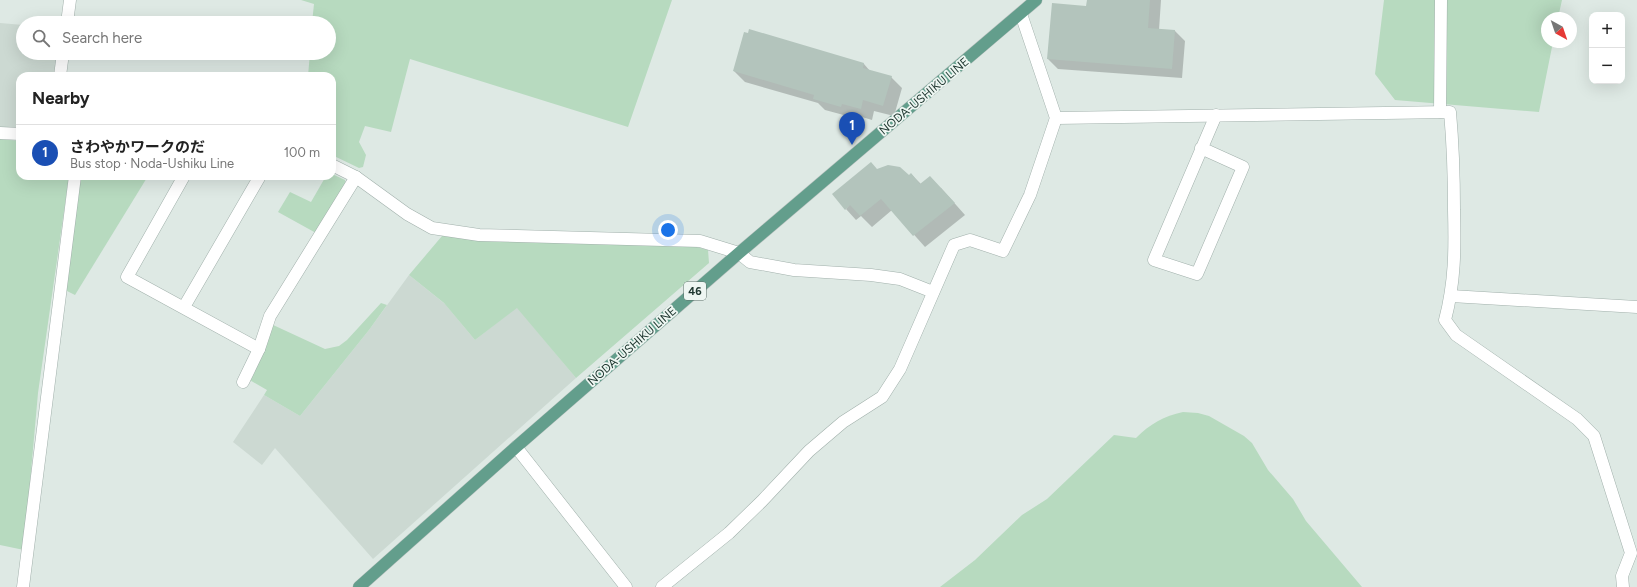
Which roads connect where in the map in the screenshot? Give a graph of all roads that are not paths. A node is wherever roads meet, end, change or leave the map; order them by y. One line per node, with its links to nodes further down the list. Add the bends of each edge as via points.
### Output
1 (70, 0): 5 (street)
2 (1036, 0): 4 (main road, NODA-USHIKU LINE / 46)
3 (1441, 0): 8 (street)
4 (1021, 14): 10 (street); 19 (main road, NODA-USHIKU LINE / 46)
5 (68, 16)
6 (62, 60): 7 (street)
7 (61, 72)
8 (1440, 112): 9 (street); 21 (street, via 1450,112 1454,155 1455,255)
9 (1216, 115): 10 (street); 13 (street)
10 (1056, 118): 20 (street, via 1030,195 1003,251 970,240 954,245)
11 (0, 133): 12 (street)
12 (16, 134)
13 (1201, 148): 13 (street, via 1154,260 1197,274 1243,167)
14 (336, 167): 15 (street)
15 (356, 177): 19 (street, via 407,214 432,228 479,234 700,241); 24 (street, via 270,316)
16 (75, 180): 27 (street)
17 (182, 180): 22 (street, via 127,277)
18 (258, 180): 22 (street)
19 (739, 253): 20 (street, via 750,262 794,270 900,279); 26 (main road, NODA-USHIKU LINE / 46)
20 (933, 292): 30 (street, via 900,369 882,397 843,422 809,451 729,533)
21 (1451, 296): 23 (street); 31 (street, via 1445,320 1456,335 1577,419 1594,436 1631,553 1622,576)
22 (184, 307): 24 (street)
23 (1637, 307)
24 (259, 350): 25 (street)
25 (243, 382)
26 (516, 447): 28 (main road, NODA-USHIKU LINE / 46); 29 (street)
27 (24, 587)
28 (359, 587)
29 (626, 587)
30 (662, 587)
31 (1623, 587)

